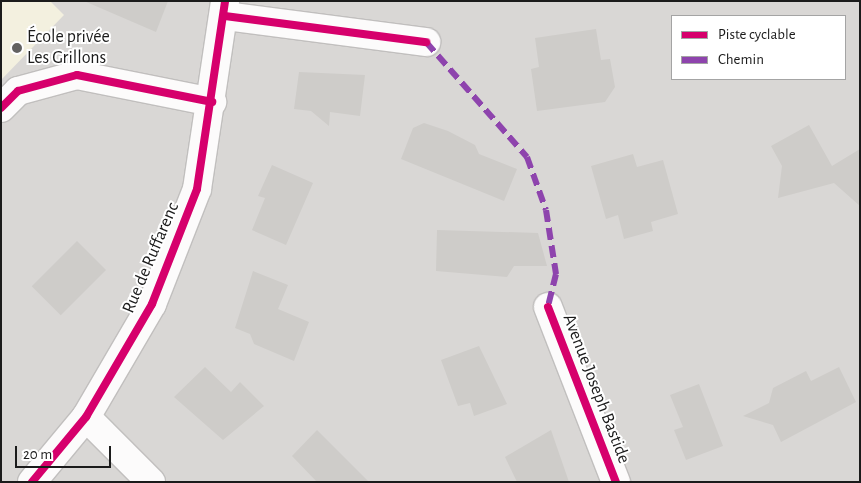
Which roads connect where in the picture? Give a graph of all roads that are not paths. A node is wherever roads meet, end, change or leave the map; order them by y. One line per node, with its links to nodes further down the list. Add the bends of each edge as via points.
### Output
1 (225, 9): 2 (street, Rue de Ruffarenc); 3 (street, Rue de Ruffarenc)
2 (426, 42)
3 (212, 102): 4 (street, via 77,75 18,91); 6 (street, Rue de Ruffarenc, via 197,189 154,297)
4 (1, 108)
5 (548, 307): 9 (street, Avenue Joseph Bastide)
6 (86, 417): 7 (street, Rue de Ruffarenc); 8 (street)
7 (32, 482)
8 (152, 482)
9 (616, 482)

